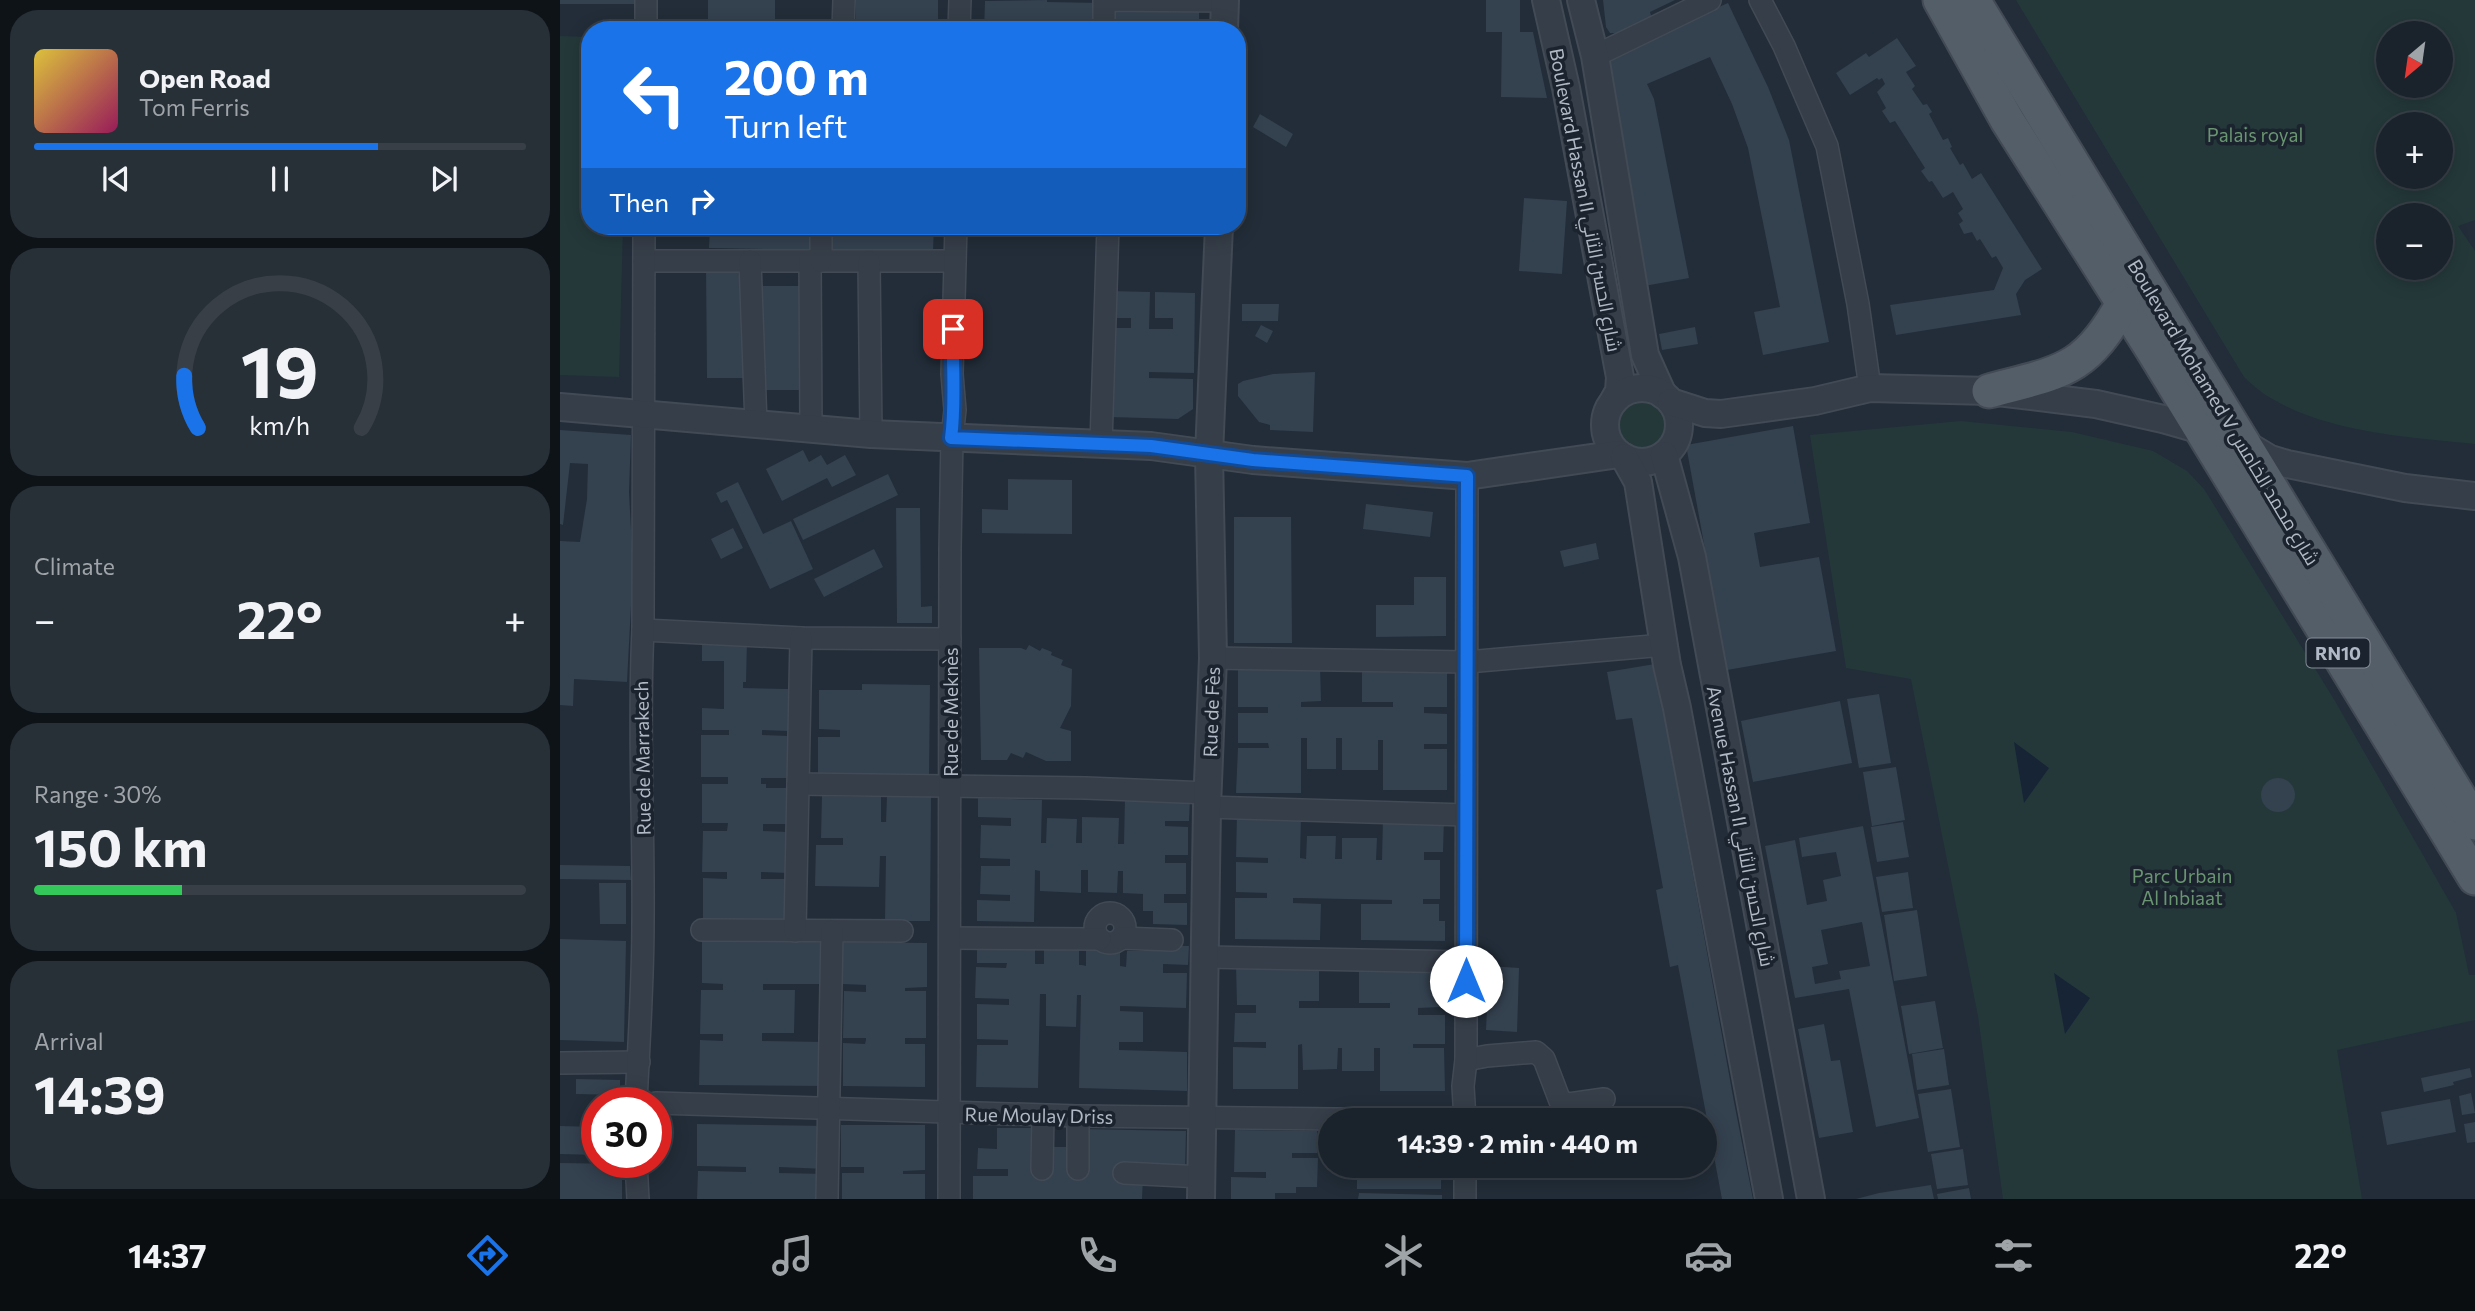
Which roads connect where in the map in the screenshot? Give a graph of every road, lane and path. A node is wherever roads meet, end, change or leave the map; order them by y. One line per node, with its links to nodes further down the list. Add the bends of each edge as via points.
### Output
1 (646, 0): 12 (street)
2 (844, 0): 13 (street)
3 (960, 0): 14 (street)
4 (1103, 0): 11 (street); 15 (street)
5 (1546, 0): 33 (street, Boulevard Hassan II شارع الحسن الثاني, via 1620,377)
6 (1581, 0): 17 (street, Boulevard Hassan II شارع الحسن الثاني)
7 (1710, 0): 17 (street)
8 (1760, 0): 29 (street, via 1827,146)
9 (1940, 0): 28 (main road, Boulevard Mohamed V شارع محمد الخامس / RN10, via 2007,120)
10 (1973, 0): 41 (main road, Boulevard Mohamed V شارع محمد الخامس / RN10)
11 (1225, 1): 16 (street)
12 (646, 21)
13 (843, 21)
14 (959, 21)
15 (1104, 21)
16 (1224, 21)
17 (1595, 56): 31 (street, Boulevard Hassan II شارع الحسن الثاني, via 1645,355)
18 (644, 235): 23 (street, Rue de Marrakech)
19 (819, 235): 25 (street)
20 (956, 235): 26 (street, Rue de Meknès)
21 (1108, 235): 42 (street)
22 (1219, 235): 44 (street, Rue de Fès)
23 (644, 261): 24 (street); 35 (street, Rue de Marrakech)
24 (750, 261): 25 (street); 37 (street)
25 (815, 261): 27 (street); 38 (street)
26 (955, 261): 27 (street); 40 (street, Rue de Meknès)
27 (869, 262): 39 (street)
28 (2123, 303): 30 (main road, via 2091,351 2067,368); 36 (main road, Boulevard Mohamed V شارع محمد الخامس / RN10)
29 (1870, 388): 30 (street); 34 (street)
30 (1989, 391): 36 (street)
31 (1667, 398): 33 (street, via 1642,388 1629,390); 34 (street, via 1707,413); 43 (street, via 1676,410 1679,430)
32 (560, 407): 35 (street)
33 (1610, 408): 45 (street, via 1605,428); 46 (street, via 1582,439)
34 (1737, 413): 43 (street)
35 (642, 414): 37 (street); 50 (street, Rue de Marrakech)
36 (2196, 421): 41 (street); 61 (main road, Boulevard Mohamed V شارع محمد الخامس / RN10)
37 (755, 424): 38 (street)
38 (811, 429): 39 (street)
39 (871, 434): 40 (street)
40 (951, 438): 42 (street); 52 (street, Rue de Meknès)
41 (2240, 441): 48 (street, via 2264,441); 49 (street, via 2287,464 2405,488); 60 (main road, Boulevard Mohamed V شارع محمد الخامس / RN10)
42 (1101, 444): 44 (street)
43 (1667, 451): 45 (street, via 1649,461); 94 (street, Avenue Hassan II شارع الحسن الثاني, via 1692,557)
44 (1209, 454): 47 (street); 54 (street, Rue de Fès)
45 (1622, 456): 46 (street); 53 (street, Avenue Hassan II شارع الحسن الثاني, via 1639,482)
46 (1549, 463): 47 (street)
47 (1467, 476): 55 (street)
48 (2475, 481)
49 (2475, 496)
50 (643, 630): 51 (street); 71 (street, Rue de Marrakech)
51 (802, 638): 52 (street); 56 (street)
52 (950, 639): 57 (street, Rue de Meknès)
53 (1664, 645): 55 (street); 93 (street, Avenue Hassan II شارع الحسن الثاني)
54 (1213, 658): 55 (street); 58 (street, Rue de Fès)
55 (1467, 662): 59 (street)
56 (798, 784): 57 (street); 63 (street)
57 (950, 785): 58 (street); 66 (street, Rue de Meknès)
58 (1208, 800): 59 (street); 68 (street, Rue de Fès)
59 (1466, 815): 69 (street)
60 (2475, 823)
61 (2475, 878)
62 (702, 930): 63 (street)
63 (795, 931): 64 (street)
64 (832, 931): 65 (street); 77 (street)
65 (902, 931)
66 (950, 938): 67 (street); 78 (street, Rue de Meknès)
67 (1172, 940)
68 (1205, 957): 69 (street); 81 (street, Rue de Fès)
69 (1466, 961): 70 (street)
70 (1466, 1060): 74 (street, via 1536,1052 1544,1059 1560,1101); 76 (street)
71 (639, 1062): 72 (street); 73 (street, Rue de Marrakech)
72 (560, 1063)
73 (643, 1087)
74 (1604, 1099)
75 (672, 1103): 77 (street, Rue Moulay Driss)
76 (1464, 1108)
77 (827, 1109): 78 (street, Rue Moulay Driss); 90 (street)
78 (948, 1113): 79 (street, Rue Moulay Driss); 91 (street, Rue de Meknès)
79 (1043, 1115): 80 (street, Rue Moulay Driss); 83 (street)
80 (1078, 1116): 81 (street, Rue Moulay Driss); 84 (street)
81 (1202, 1118): 82 (street, Rue Moulay Driss); 88 (street, Rue de Fès)
82 (1318, 1119)
83 (1042, 1169)
84 (1078, 1169)
85 (1124, 1173): 88 (street)
86 (637, 1178): 89 (street)
87 (1465, 1178): 92 (street)
88 (1201, 1188)
89 (638, 1199)
90 (827, 1199)
91 (949, 1199)
92 (1465, 1199)
93 (1769, 1199)
94 (1811, 1199)

